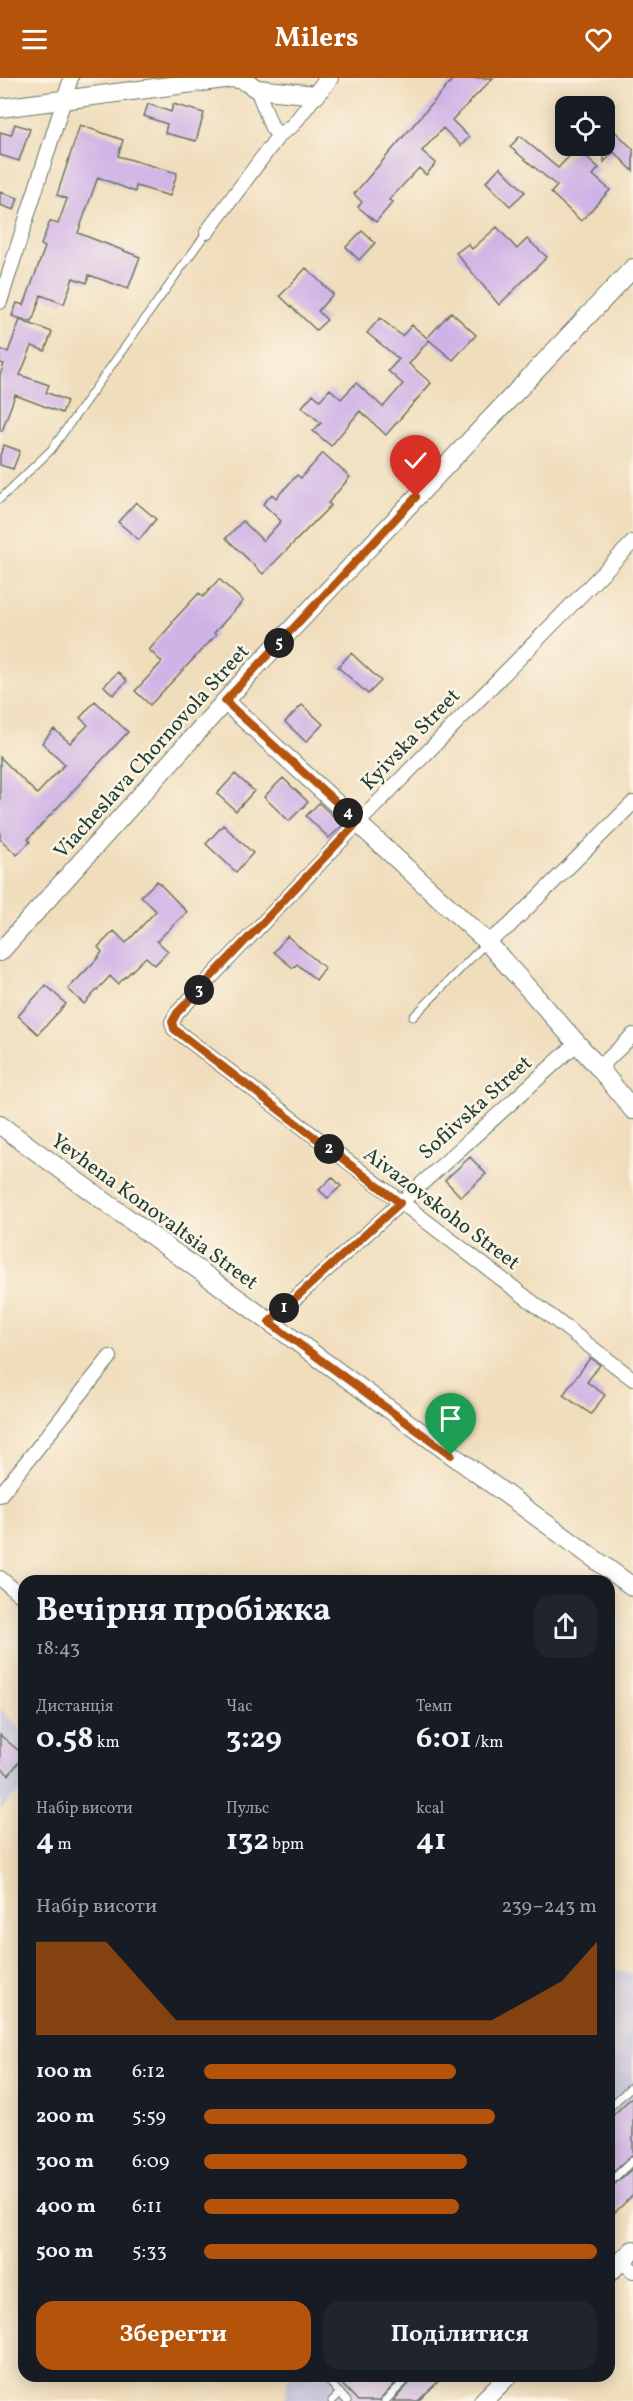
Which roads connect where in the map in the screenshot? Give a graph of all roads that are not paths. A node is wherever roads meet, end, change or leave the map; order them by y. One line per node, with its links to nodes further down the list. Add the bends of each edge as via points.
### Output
1 (72, 78): 6 (street)
2 (232, 78): 4 (street); 6 (street)
3 (329, 78): 5 (street)
4 (257, 89): 5 (street); 8 (street, via 272,128)
5 (316, 95): 8 (street, via 293,125)
6 (64, 101): 7 (street); 11 (street)
7 (0, 108)
8 (279, 135): 9 (street)
9 (207, 232): 12 (lane, via 51,450)
10 (633, 268): 14 (street, Viacheslava Chornovola Street)
11 (0, 302)
12 (0, 500)
13 (633, 542): 16 (street, Kyivska Street)
14 (225, 701): 16 (street); 18 (street, Viacheslava Chornovola Street)
15 (633, 803): 17 (street, via 508,927)
16 (358, 822): 17 (street); 20 (street, Kyivska Street)
17 (487, 942): 19 (lane); 22 (street)
18 (0, 952)
19 (413, 1017)
20 (172, 1022): 26 (street, Aivazovskoho Street, via 174,1029)
21 (633, 1035): 23 (street)
22 (576, 1044): 23 (street); 26 (street, Sofiivska Street)
23 (599, 1068): 24 (street)
24 (633, 1110)
25 (0, 1125): 27 (street, Yevhena Konovaltsia Street)
26 (400, 1203): 27 (street, Sofiivska Street); 29 (street, Aivazovskoho Street)
27 (269, 1322): 32 (street, Yevhena Konovaltsia Street)
28 (110, 1357): 30 (street)
29 (633, 1379)
30 (0, 1495)
31 (0, 1578): 33 (street)
32 (633, 1587)
33 (18, 1593)
34 (633, 2085): 35 (lane)
35 (615, 2102)
36 (633, 2160): 37 (lane)
37 (615, 2177)
38 (331, 2382): 41 (lane)
39 (404, 2382): 44 (lane)
40 (502, 2382): 45 (street)
41 (340, 2392): 42 (lane); 43 (lane)
42 (332, 2401)
43 (347, 2401)
44 (385, 2401)
45 (483, 2401)

